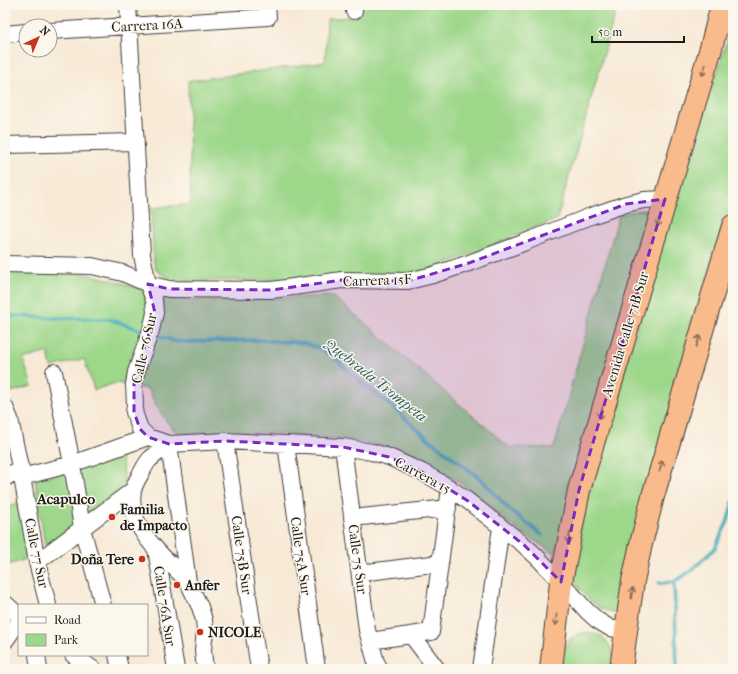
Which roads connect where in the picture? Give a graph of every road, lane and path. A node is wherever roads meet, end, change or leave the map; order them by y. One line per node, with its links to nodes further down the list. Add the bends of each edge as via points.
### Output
1 (128, 5): 5 (street, Calle 76 Sur)
2 (722, 5): 9 (highway, Avenida Calle 71B Sur)
3 (729, 5): 9 (highway)
4 (267, 11): 5 (street, Carrera 16A)
5 (129, 26): 6 (street, Carrera 16A); 10 (street, Calle 76 Sur)
6 (58, 30)
7 (18, 33): 8 (street)
8 (5, 34)
9 (711, 48): 12 (highway, Avenida Calle 71B Sur, one-way to 12)
10 (136, 142): 11 (street); 15 (street, Calle 76 Sur, via 142,255)
11 (5, 144)
12 (665, 199): 15 (street, Carrera 15F, via 626,204 591,216 545,241 408,281 342,280 272,290 169,290); 37 (highway, Avenida Calle 71B Sur, one-way to 37, via 579,490)
13 (733, 226): 43 (highway, one-way to 13, via 635,573 653,496)
14 (5, 264): 15 (street, Carrera 15F, via 92,266 123,273)
15 (148, 284): 18 (street, Calle 76 Sur, via 154,300 155,313 134,384 134,412 140,429)
16 (54, 372): 23 (street)
17 (7, 416): 24 (street, Calle 77 Sur)
18 (148, 436): 20 (street); 23 (street)
19 (225, 440): 20 (street, Carrera 15); 21 (street, Carrera 15); 58 (street, Calle 75B Sur)
20 (170, 444): 27 (street, Calle 76A Sur, via 149,460); 36 (street)
21 (286, 444): 22 (street, Carrera 15); 59 (street, Calle 75A Sur)
22 (343, 447): 26 (street, Carrera 15, via 389,457); 29 (street, Calle 75 Sur)
23 (72, 464): 24 (street); 31 (street)
24 (21, 472): 25 (street); 33 (street, Calle 77 Sur)
25 (5, 478)
26 (450, 488): 28 (street); 30 (street, Carrera 15)
27 (133, 490): 31 (street); 32 (street, Calle 76A Sur, via 133,510 143,533)
28 (448, 508): 29 (street); 34 (street)
29 (352, 518): 35 (street, Calle 75 Sur)
30 (501, 527): 37 (street, Carrera 15, via 532,552); 61 (street)
31 (82, 528): 33 (street); 40 (street)
32 (156, 549): 36 (street); 55 (street, Calle 76A Sur)
33 (36, 562): 39 (street, Calle 77 Sur)
34 (440, 563): 35 (street); 44 (street, via 431,632)
35 (360, 573): 46 (street, Calle 75 Sur)
36 (188, 582): 47 (street, via 204,620)
37 (560, 582): 43 (street, Carrera 15, via 596,620 610,628); 62 (highway, Avenida Calle 71B Sur, one-way to 62)
38 (5, 602): 41 (street)
39 (48, 604)
40 (103, 604)
41 (18, 615)
42 (18, 622): 45 (street)
43 (626, 631): 63 (highway)
44 (411, 635): 46 (street); 60 (street)
45 (5, 641)
46 (370, 641): 51 (street, Calle 75 Sur)
47 (203, 650): 56 (street); 57 (street)
48 (37, 656): 52 (street)
49 (74, 656): 53 (street)
50 (116, 656): 54 (street)
51 (375, 667)
52 (39, 669)
53 (93, 669)
54 (120, 669)
55 (176, 669)
56 (194, 669)
57 (205, 669)
58 (259, 669)
59 (317, 669)
60 (438, 669)
61 (481, 669)
62 (551, 669)
63 (621, 669)

